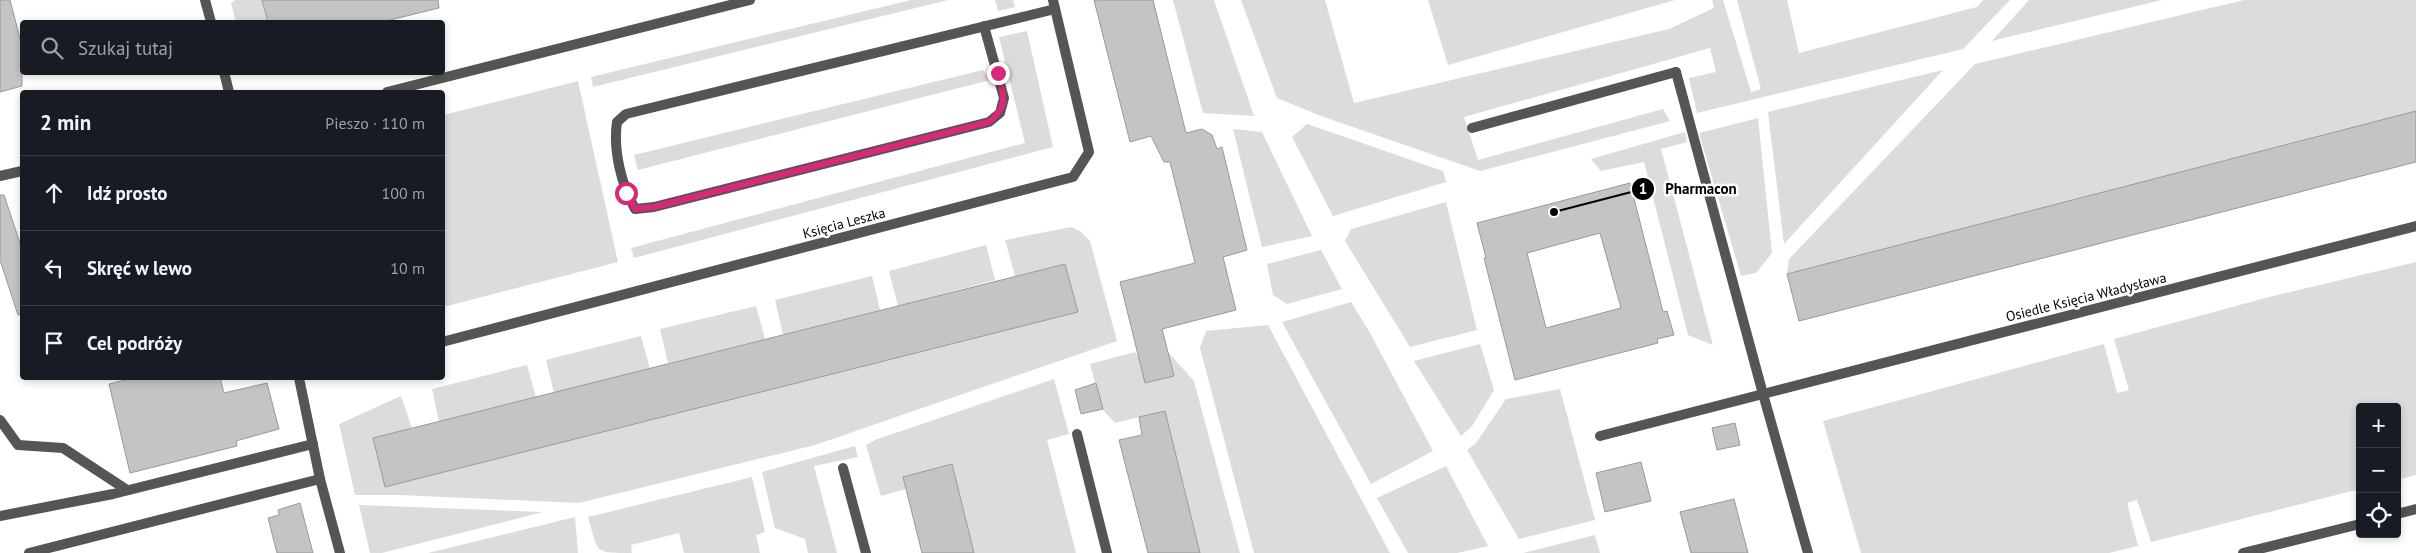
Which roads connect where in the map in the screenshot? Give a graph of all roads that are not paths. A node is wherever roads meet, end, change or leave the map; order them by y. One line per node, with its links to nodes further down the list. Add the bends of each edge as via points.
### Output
1 (205, 0): 4 (street)
2 (750, 0): 8 (street)
3 (1054, 4): 5 (street); 13 (street, Księcia Leszka, via 1089,152 1073,177)
4 (210, 20)
5 (984, 26): 5 (street, via 626,114 617,122 615,135 626,193 635,209 654,207 989,122 1000,113 1004,98)
6 (225, 75): 7 (street)
7 (228, 90)
8 (395, 90)
9 (1472, 128): 15 (street, via 1676,72)
10 (20, 171): 11 (street)
11 (0, 176)
12 (2416, 226): 15 (street, Osiedle Księcia Władysława)
13 (445, 341)
14 (302, 380): 19 (street)
15 (1763, 394): 18 (street, Osiedle Księcia Władysława); 31 (street)
16 (0, 420): 22 (street, via 18,445 63,448)
17 (1077, 434): 30 (street)
18 (1600, 436)
19 (313, 444): 21 (street); 22 (street)
20 (843, 468): 29 (street)
21 (320, 479): 27 (street); 28 (street)
22 (127, 490): 25 (street)
23 (2416, 510): 24 (street)
24 (2401, 513)
25 (0, 516)
26 (2356, 525): 32 (street)
27 (29, 553)
28 (340, 553)
29 (866, 553)
30 (1107, 553)
31 (1808, 553)
32 (2243, 553)

